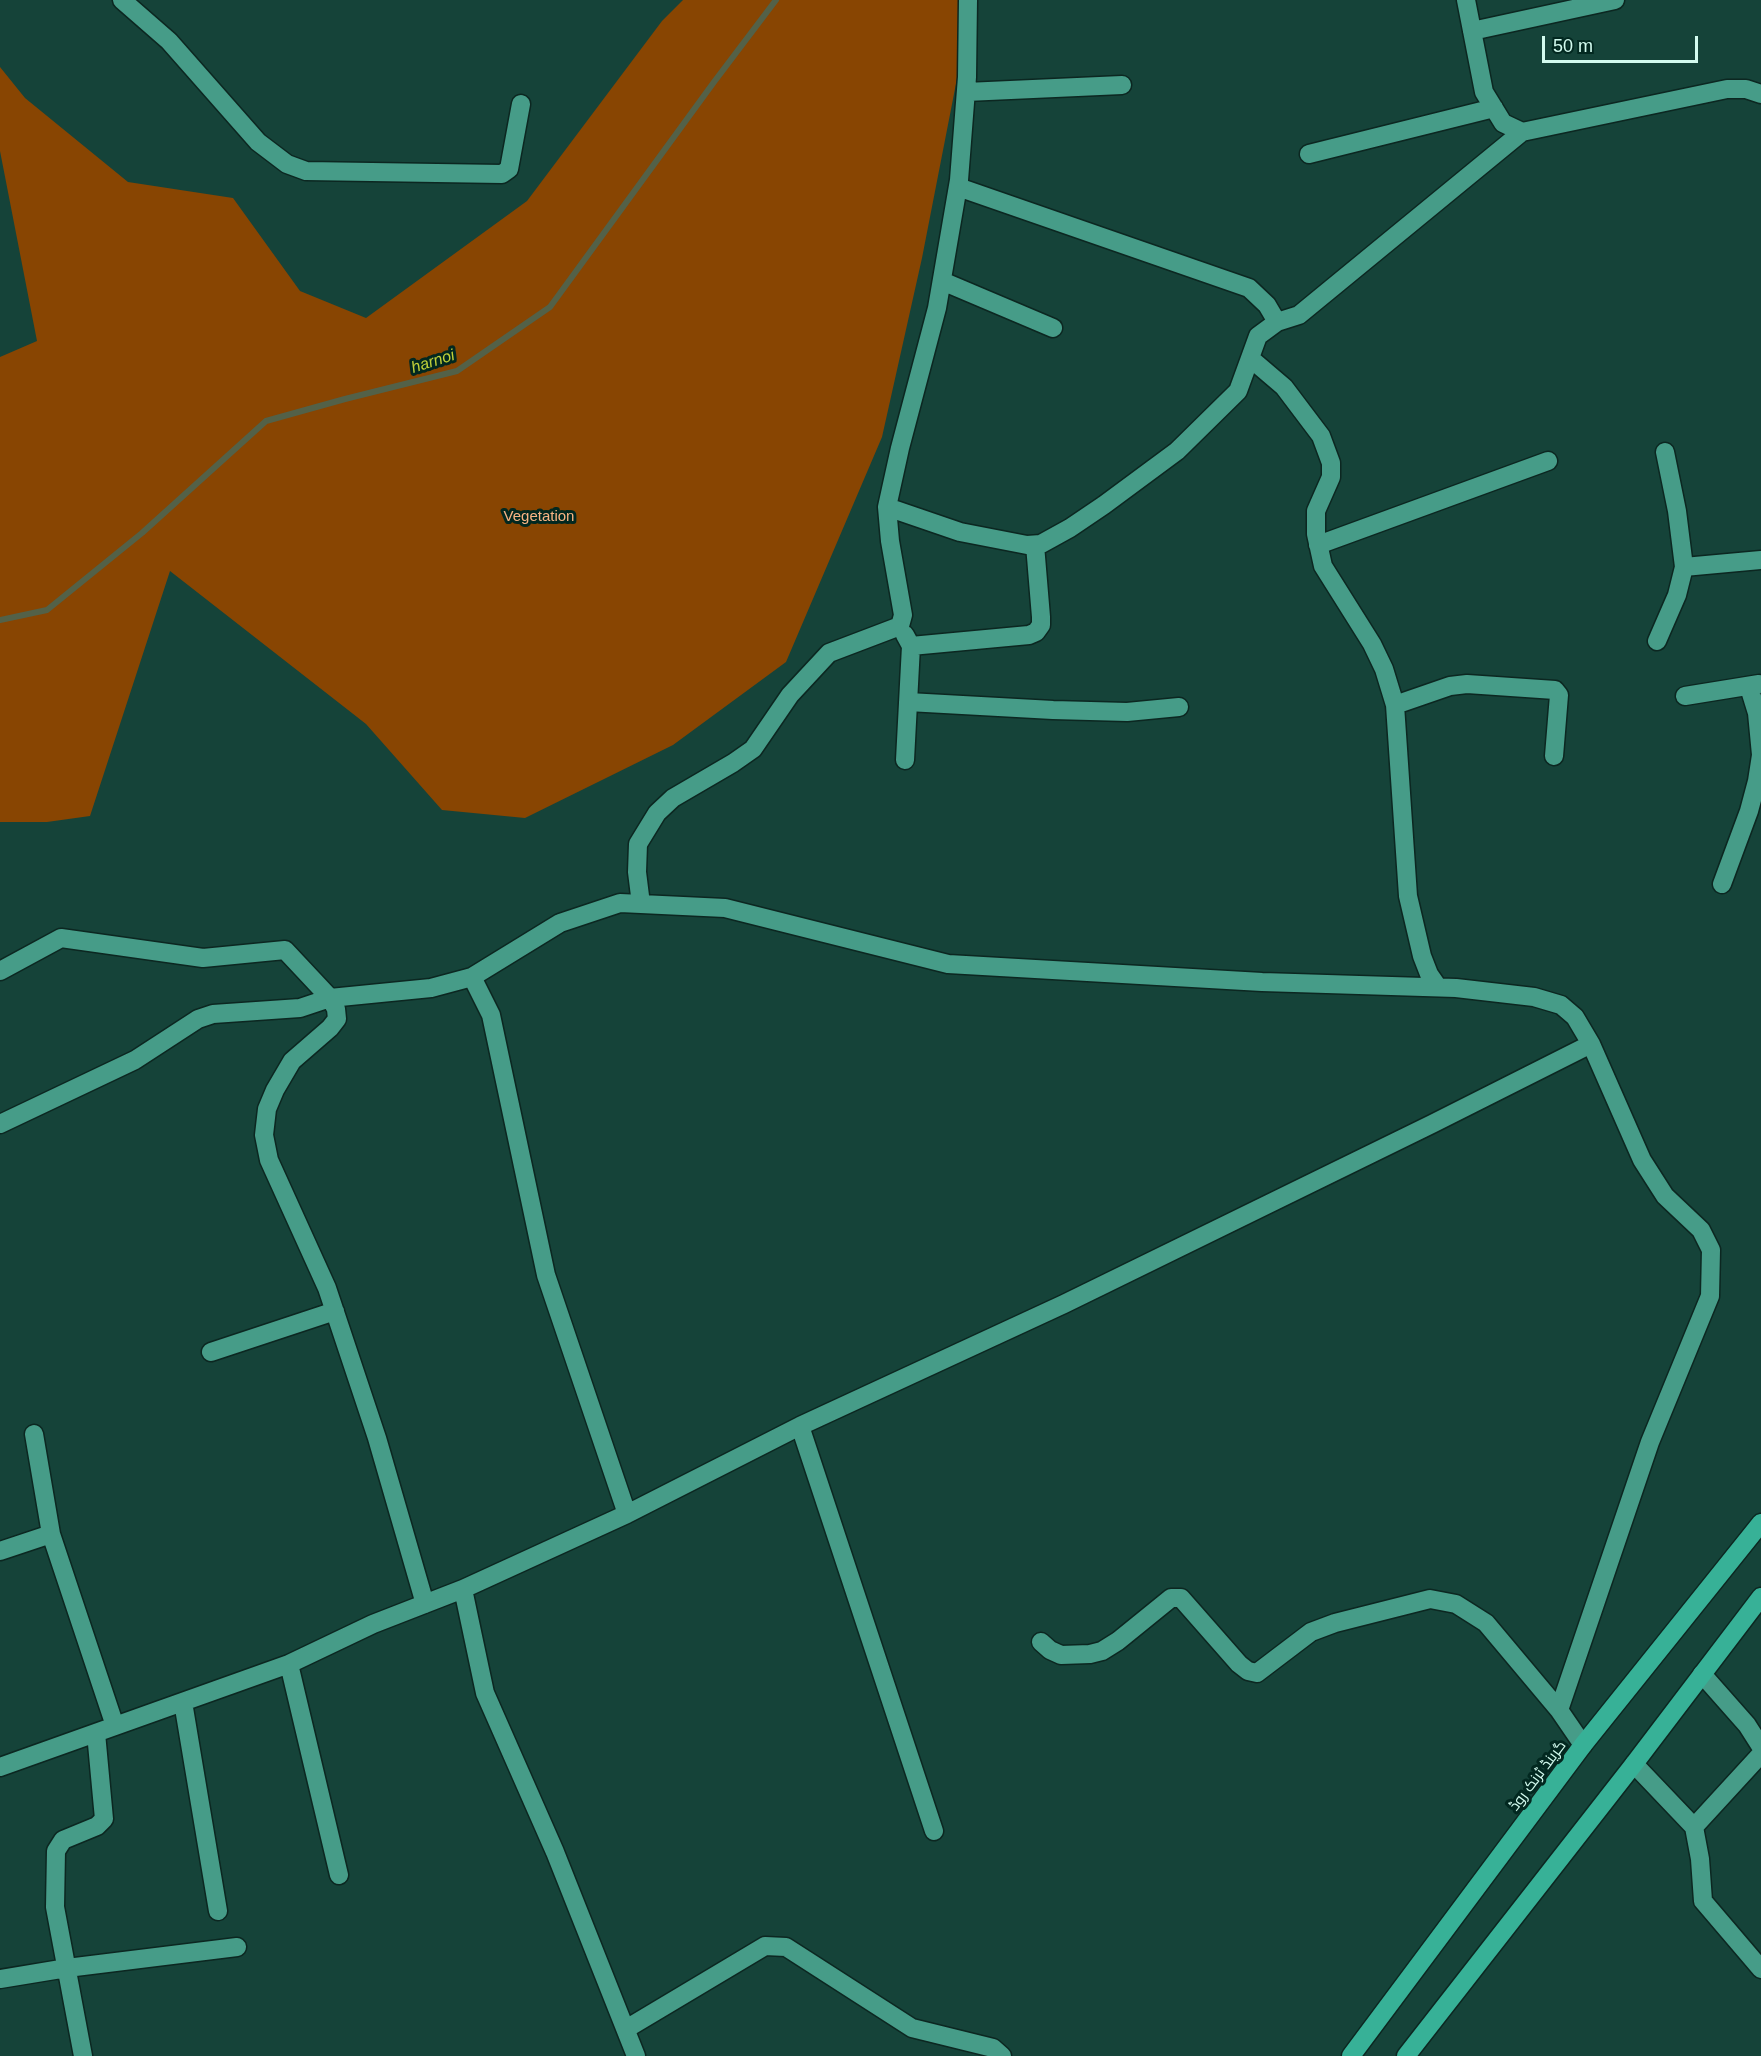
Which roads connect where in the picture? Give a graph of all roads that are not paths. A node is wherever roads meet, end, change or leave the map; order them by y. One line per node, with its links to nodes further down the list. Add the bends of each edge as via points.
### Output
1 (122, 0): 9 (street, via 169,41 258,142 287,164 306,171 502,174 509,170)
2 (968, 0): 7 (street)
3 (1466, 0): 5 (street)
4 (1615, 0): 5 (street)
5 (1472, 31): 10 (street, via 1484,92)
6 (1122, 85): 7 (street)
7 (966, 92): 13 (street)
8 (1761, 94): 11 (street, via 1727,89)
9 (521, 104)
10 (1494, 108): 11 (street, via 1503,123); 12 (street)
11 (1522, 132): 15 (street, via 1299,315)
12 (1309, 153)
13 (958, 187): 14 (street); 15 (street, via 1249,288 1267,305)
14 (942, 281): 16 (street); 20 (street)
15 (1277, 322): 17 (street, via 1258,336)
16 (1053, 328)
17 (1250, 358): 21 (street, via 1238,391 1177,451 1070,528); 22 (street, via 1284,387 1321,436 1331,463 1331,477 1316,511)
18 (1665, 452): 24 (street)
19 (1548, 461): 22 (street)
20 (887, 507): 21 (street, via 960,532); 25 (street, via 903,615)
21 (1035, 545): 27 (street, via 1041,617 1036,632)
22 (1318, 545): 31 (street, via 1323,566 1372,644)
23 (1761, 560): 24 (street)
24 (1684, 567): 26 (street, via 1677,595)
25 (900, 626): 27 (street); 37 (street, via 829,652 790,695 753,749 673,798 657,813 638,844)
26 (1657, 641)
27 (911, 646): 30 (street)
28 (1755, 685): 29 (street); 35 (street, via 1761,755)
29 (1685, 696)
30 (908, 702): 32 (street, via 1127,712); 34 (street)
31 (1395, 705): 33 (street, via 1467,684 1555,690 1559,695); 40 (street, via 1408,896 1422,956)
32 (1179, 707)
33 (1554, 756)
34 (905, 760)
35 (1752, 828): 36 (street)
36 (1722, 884)
37 (641, 904): 39 (street, via 620,903 560,924); 40 (street, via 725,908 948,964 1262,982)
38 (0, 971): 41 (street, via 61,938 203,958 285,950)
39 (472, 977): 41 (street, via 431,988); 48 (street, via 492,1015 546,1275)
40 (1438, 987): 42 (street, via 1534,997 1561,1005 1575,1017)
41 (330, 998): 43 (street, via 300,1008 213,1014 198,1019 135,1060); 44 (street, via 337,1019 292,1061 267,1109 264,1135 269,1160 309,1244)
42 (1591, 1044): 46 (street, via 1064,1304); 59 (street, via 1642,1160 1665,1196 1701,1230 1712,1250 1712,1273 1710,1296 1650,1442)
43 (0, 1124)
44 (335, 1311): 45 (street); 54 (street)
45 (211, 1352)
46 (800, 1426): 48 (street); 68 (street)
47 (34, 1434): 50 (street)
48 (627, 1514): 52 (street)
49 (1761, 1523): 62 (highway, گرینڈ ٹرنک روڈ)
50 (51, 1534): 51 (street); 60 (street)
51 (0, 1551)
52 (463, 1589): 54 (street); 75 (street, via 485,1693)
53 (1761, 1597): 57 (highway)
54 (425, 1604): 56 (street)
55 (1041, 1642): 59 (street, via 1061,1655 1102,1651 1171,1599 1181,1598 1239,1664 1257,1673 1311,1632 1430,1599 1456,1604 1486,1623)
56 (289, 1664): 58 (street); 69 (street)
57 (1702, 1674): 63 (street, via 1748,1725); 65 (highway)
58 (183, 1702): 60 (street); 70 (street)
59 (1559, 1710): 62 (street)
60 (115, 1726): 61 (street)
61 (96, 1732): 66 (street); 72 (street, via 104,1819 63,1840 56,1851 55,1907)
62 (1583, 1745): 79 (highway, گرینڈ ٹرنک روڈ)
63 (1761, 1747)
64 (1761, 1754): 67 (street)
65 (1634, 1764): 67 (street); 80 (highway)
66 (0, 1767)
67 (1694, 1827): 73 (street, via 1703,1901)
68 (934, 1831)
69 (339, 1875)
70 (218, 1911)
71 (237, 1947): 72 (street)
72 (67, 1968): 74 (street); 76 (street)
73 (1761, 1969)
74 (0, 1979)
75 (626, 2029): 77 (street); 78 (street, via 765,1946 786,1947 912,2028 993,2048)
76 (83, 2056)
77 (636, 2056)
78 (1002, 2056)
79 (1351, 2056)
80 (1406, 2056)

